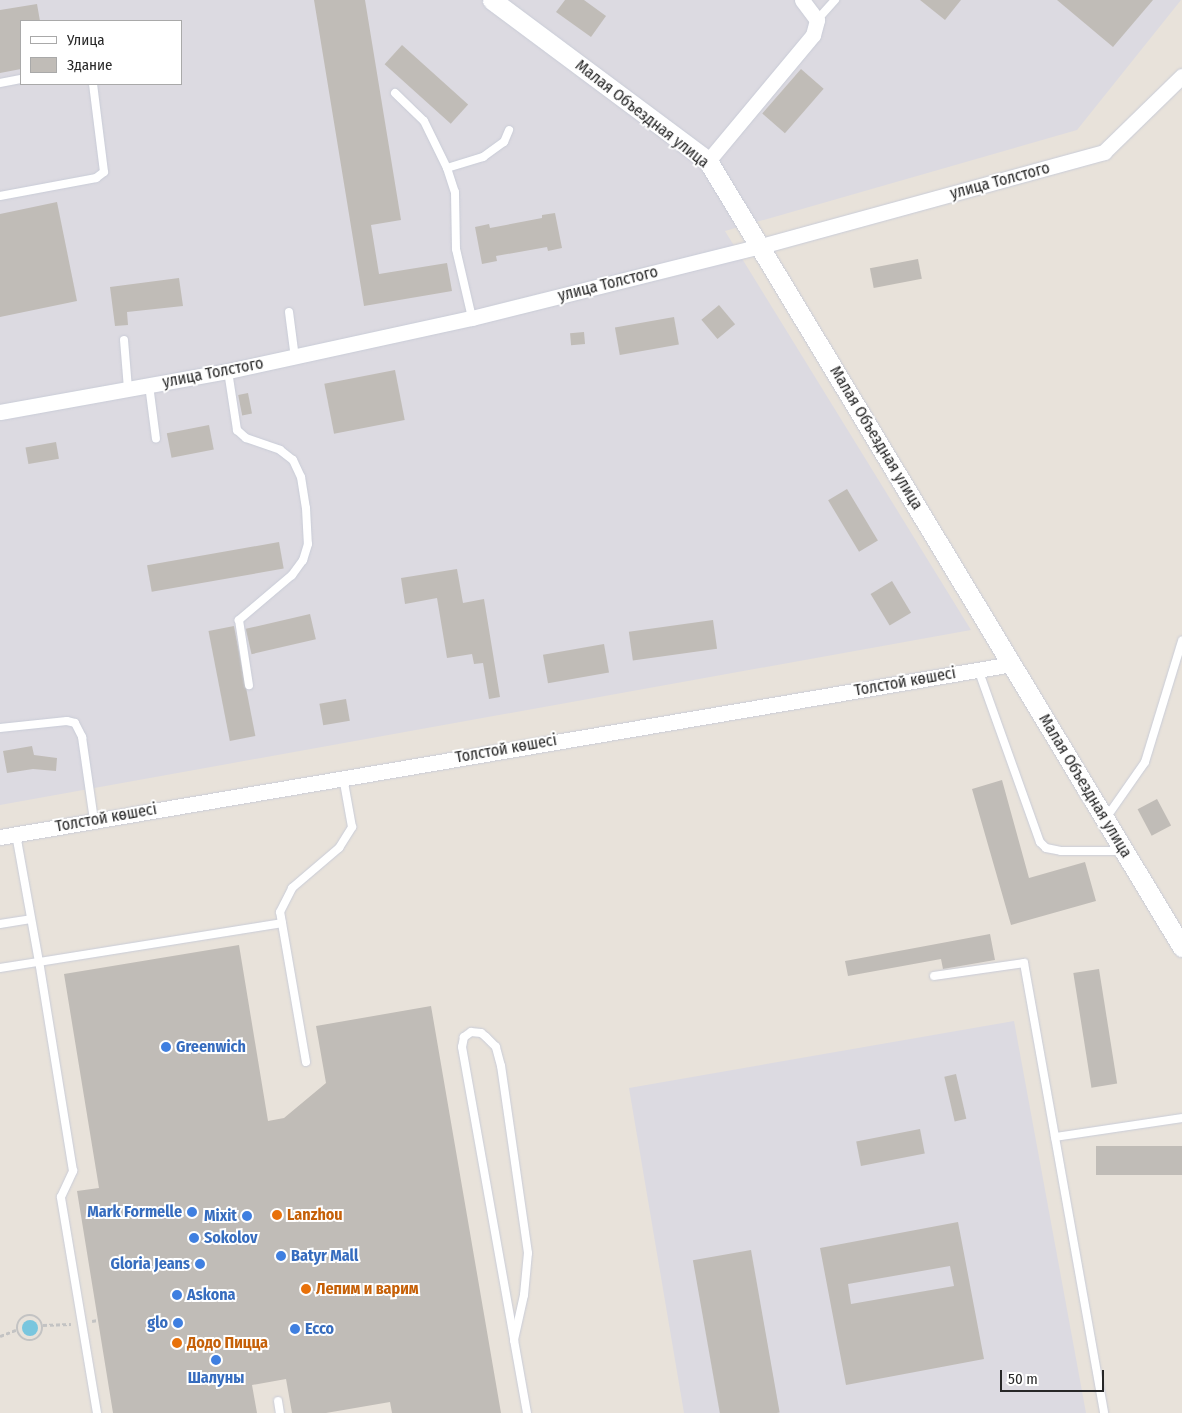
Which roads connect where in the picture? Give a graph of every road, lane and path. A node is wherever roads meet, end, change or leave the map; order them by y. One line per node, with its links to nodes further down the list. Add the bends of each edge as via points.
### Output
1 (492, 0): 11 (street, Малая Объездная улица)
2 (802, 0): 4 (street)
3 (835, 0): 4 (lane)
4 (817, 20): 11 (street, via 813,35)
5 (1182, 76): 14 (street, улица Толстого, via 1104,152)
6 (20, 79): 7 (lane)
7 (0, 83)
8 (93, 85): 13 (lane, via 104,172 96,178)
9 (395, 93): 12 (lane, via 424,121)
10 (509, 130): 12 (lane, via 504,142 483,157)
11 (708, 161): 14 (street, Малая Объездная улица)
12 (447, 168): 16 (lane, via 454,192 456,249)
13 (0, 196)
14 (761, 246): 16 (street, улица Толстого); 25 (street, Малая Объездная улица)
15 (288, 312): 18 (lane)
16 (472, 318): 18 (street, улица Толстого)
17 (124, 340): 21 (lane)
18 (295, 358): 19 (street, улица Толстого)
19 (228, 371): 20 (street, улица Толстого); 27 (lane, via 237,430 246,438 280,450 293,460 301,477 306,508 308,544 303,560 292,575 239,620)
20 (149, 385): 21 (street, улица Толстого); 23 (lane)
21 (128, 389): 22 (street, улица Толстого)
22 (0, 412)
23 (156, 439)
24 (1182, 640): 31 (lane, via 1145,762)
25 (1012, 664): 26 (street, Толстой көшесі); 31 (street, Малая Объездная улица)
26 (978, 669): 29 (street, Толстой көшесі); 34 (lane, via 1040,842 1046,848 1061,851)
27 (249, 685)
28 (0, 728): 30 (lane, via 66,721 75,724 82,737)
29 (343, 777): 30 (street, Толстой көшесі); 36 (lane, via 352,827 340,848 292,888 280,912)
30 (94, 820): 32 (street, Толстой көшесі)
31 (1105, 820): 34 (street, Малая Объездная улица)
32 (16, 834): 33 (street, Толстой көшесі); 35 (lane)
33 (0, 836)
34 (1124, 850): 38 (street, Малая Объездная улица)
35 (31, 919): 37 (lane); 39 (lane)
36 (282, 923): 39 (lane); 42 (lane)
37 (0, 924)
38 (1182, 948)
39 (39, 962): 40 (lane); 51 (lane, via 73,1170 61,1197)
40 (0, 968)
41 (934, 976): 44 (lane, via 1024,963)
42 (306, 1062)
43 (1182, 1118): 44 (lane)
44 (1055, 1137): 54 (lane)
45 (74, 1324): 46 (path)
46 (43, 1325): 47 (path, via 30,1314 21,1317); 47 (path, via 42,1334 32,1341 23,1340)
47 (16, 1330): 48 (path)
48 (0, 1336)
49 (514, 1340): 49 (lane, via 462,1046 464,1037 471,1032 481,1032 496,1048 501,1066 528,1253 524,1295); 53 (lane)
50 (278, 1401): 52 (lane)
51 (97, 1413)
52 (280, 1413)
53 (527, 1413)
54 (1104, 1413)

